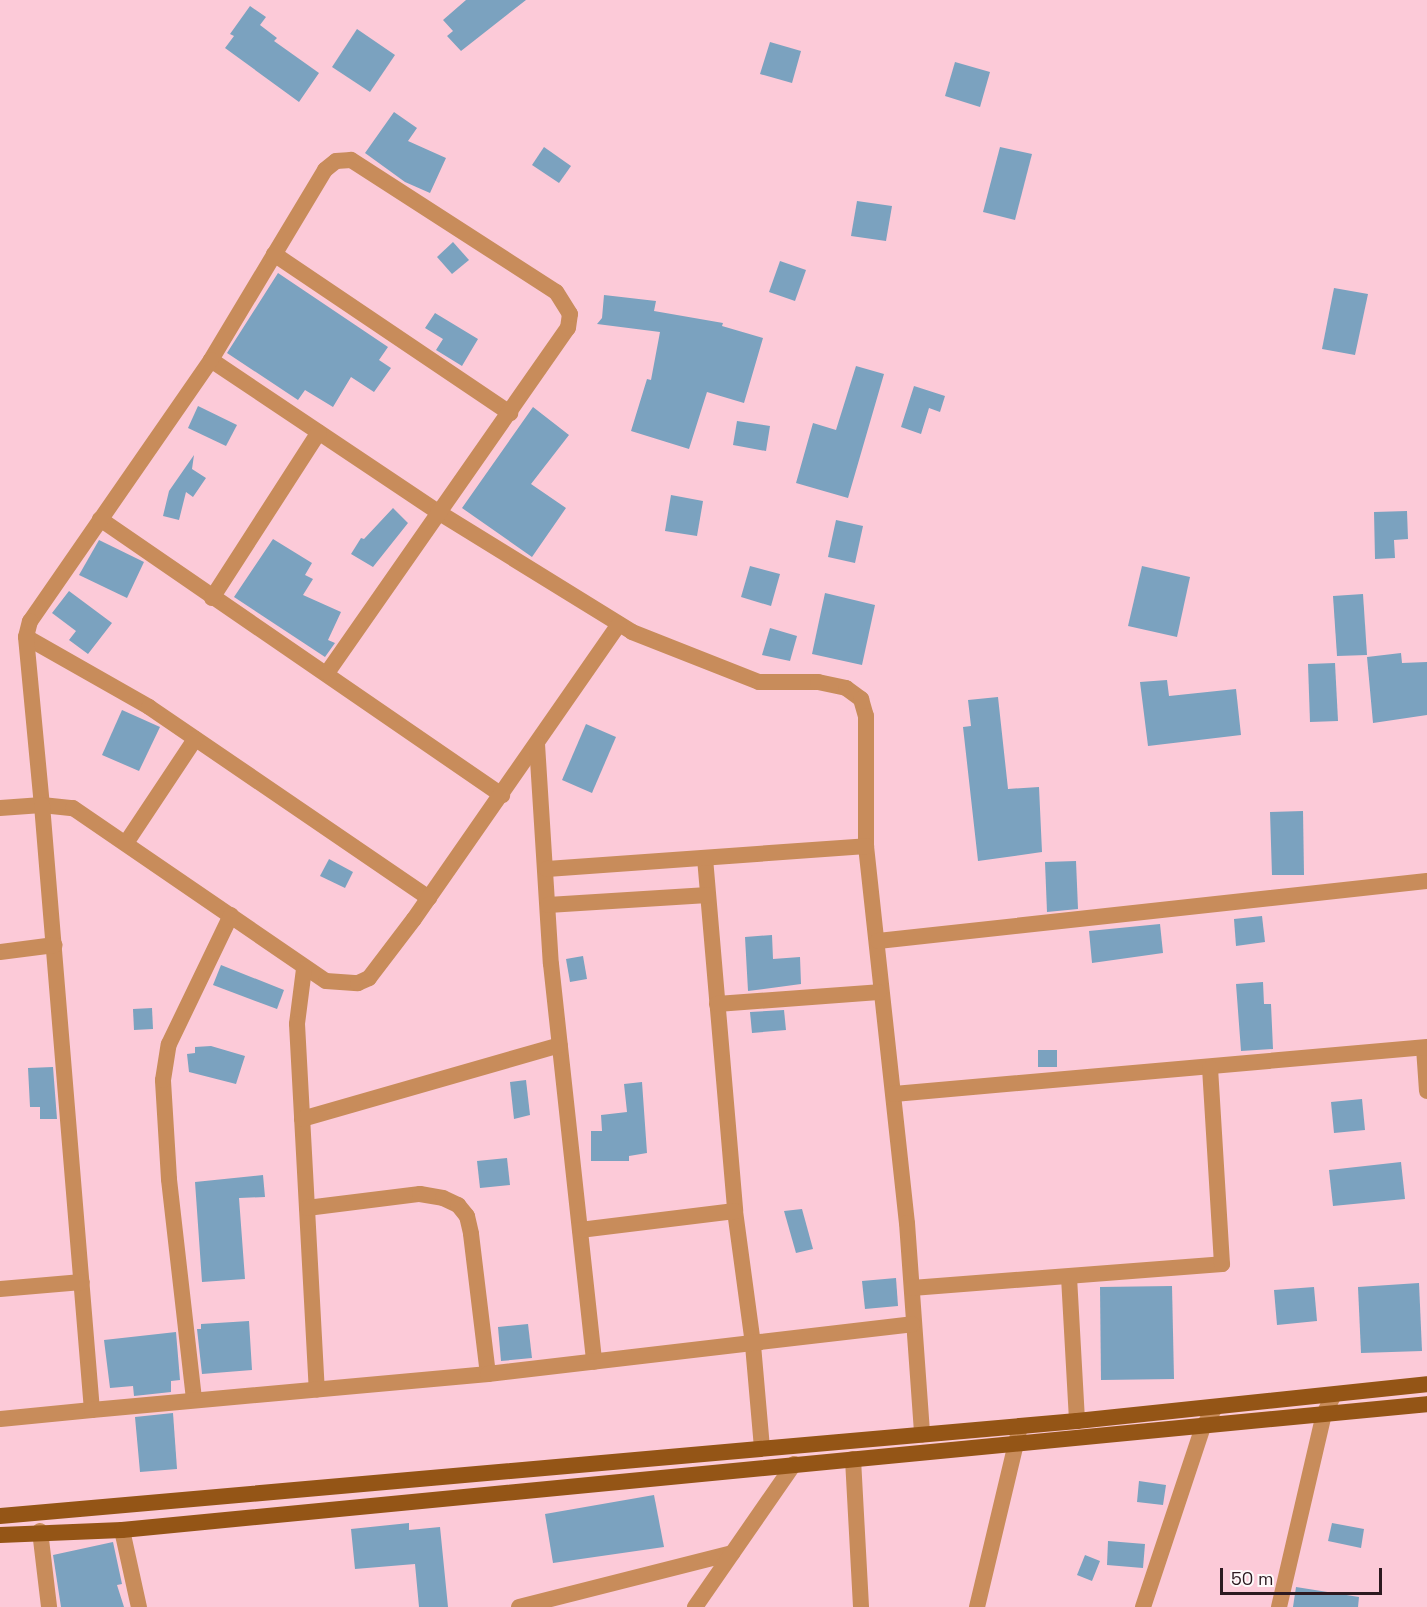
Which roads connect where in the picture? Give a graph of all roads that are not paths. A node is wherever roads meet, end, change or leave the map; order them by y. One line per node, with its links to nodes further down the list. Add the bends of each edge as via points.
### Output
1 (274, 254): 2 (street); 3 (street); 3 (street, via 325,170 336,161 351,160 556,292 570,314 568,328)
2 (211, 360): 4 (street); 6 (street)
3 (510, 412): 5 (street)
4 (318, 432): 5 (street); 7 (street)
5 (438, 512): 8 (street); 10 (street)
6 (100, 519): 7 (street); 9 (street, via 36,612)
7 (212, 598): 10 (street)
8 (619, 624): 12 (street); 17 (street, via 759,682 818,682 846,688 861,699 866,716)
9 (26, 637): 11 (street, via 149,707); 14 (street)
10 (327, 673): 13 (street)
11 (195, 739): 16 (street); 22 (street)
12 (537, 744): 13 (street); 19 (street)
13 (502, 795): 22 (street)
14 (42, 804): 15 (street); 16 (street, via 73,808); 26 (street)
15 (0, 808)
16 (126, 843): 24 (street)
17 (866, 846): 18 (street); 25 (street)
18 (705, 858): 19 (street); 21 (street)
19 (547, 869): 23 (street)
20 (1427, 881): 25 (street)
21 (708, 895): 23 (street); 30 (street)
22 (429, 898): 28 (street, via 369,978 345,984 326,981)
23 (548, 905): 31 (street)
24 (231, 915): 28 (street); 51 (street, via 169,1044 163,1080 169,1179)
25 (878, 941): 29 (street)
26 (55, 945): 27 (street); 41 (street)
27 (0, 952)
28 (304, 969): 36 (street, via 297,1024)
29 (879, 992): 30 (street); 35 (street)
30 (717, 1004): 38 (street)
31 (560, 1045): 36 (street); 39 (street)
32 (1426, 1048): 33 (street); 34 (street)
33 (1210, 1068): 35 (street); 40 (street, via 1222,1264)
34 (1427, 1090)
35 (894, 1095): 42 (street)
36 (302, 1119): 37 (street)
37 (307, 1208): 47 (street, via 420,1194 458,1205 467,1216 471,1234); 49 (street)
38 (735, 1211): 39 (street); 45 (street)
39 (580, 1230): 46 (street)
40 (1069, 1277): 42 (street); 57 (street)
41 (82, 1282): 43 (street); 54 (street)
42 (912, 1288): 44 (street)
43 (0, 1289)
44 (912, 1324): 45 (street); 60 (street)
45 (753, 1345): 46 (street); 62 (street)
46 (594, 1362): 47 (street)
47 (488, 1374): 49 (street)
48 (1427, 1384): 50 (main road)
49 (317, 1389): 51 (street)
50 (1333, 1396): 53 (main road); 55 (street)
51 (194, 1399): 54 (street)
52 (1427, 1404): 55 (main road)
53 (1215, 1408): 57 (main road); 59 (street)
54 (92, 1410): 56 (street)
55 (1324, 1414): 59 (main road); 77 (street)
56 (0, 1419)
57 (1077, 1421): 58 (main road)
58 (1020, 1426): 60 (main road); 61 (street)
59 (1203, 1427): 61 (main road); 76 (street)
60 (922, 1434): 62 (main road)
61 (1016, 1446): 63 (main road); 75 (street)
62 (762, 1448): 65 (main road)
63 (853, 1459): 64 (main road); 74 (street)
64 (794, 1464): 66 (main road); 69 (street)
65 (0, 1515)
66 (122, 1530): 67 (main road); 72 (street)
67 (40, 1532): 68 (main road); 71 (street)
68 (0, 1535)
69 (732, 1553): 70 (street); 73 (street)
70 (701, 1603)
71 (49, 1607)
72 (139, 1607)
73 (519, 1607)
74 (861, 1607)
75 (977, 1607)
76 (1143, 1607)
77 (1279, 1607)

